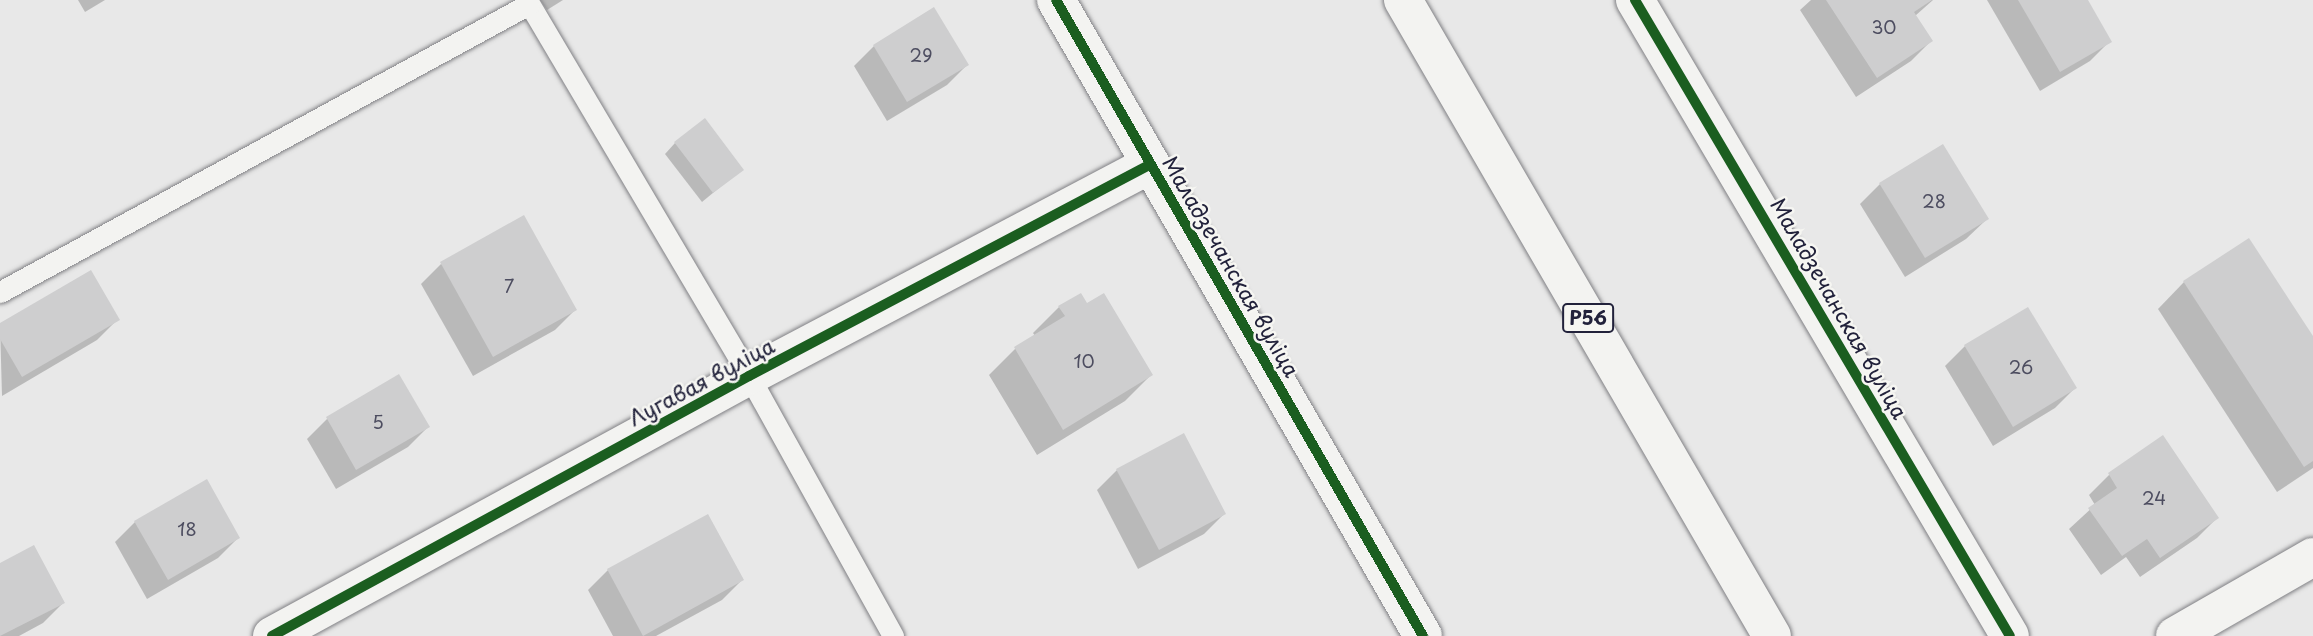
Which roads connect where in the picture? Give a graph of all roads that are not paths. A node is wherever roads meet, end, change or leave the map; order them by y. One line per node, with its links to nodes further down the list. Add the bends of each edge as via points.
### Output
1 (1056, 0): 5 (street, Маладзечанская вуліца)
2 (1404, 0): 12 (street, Р56)
3 (528, 2): 6 (lane); 7 (lane)
4 (1648, 5): 13 (street, Маладзечанская вуліца)
5 (1151, 164): 7 (street, Лугавая вуліца); 11 (street, Маладзечанская вуліца)
6 (0, 292)
7 (749, 376): 9 (street, Лугавая вуліца); 10 (lane)
8 (2313, 558): 14 (street)
9 (272, 636)
10 (893, 636)
11 (1423, 636)
12 (1772, 636)
13 (2010, 636)
14 (2175, 636)

